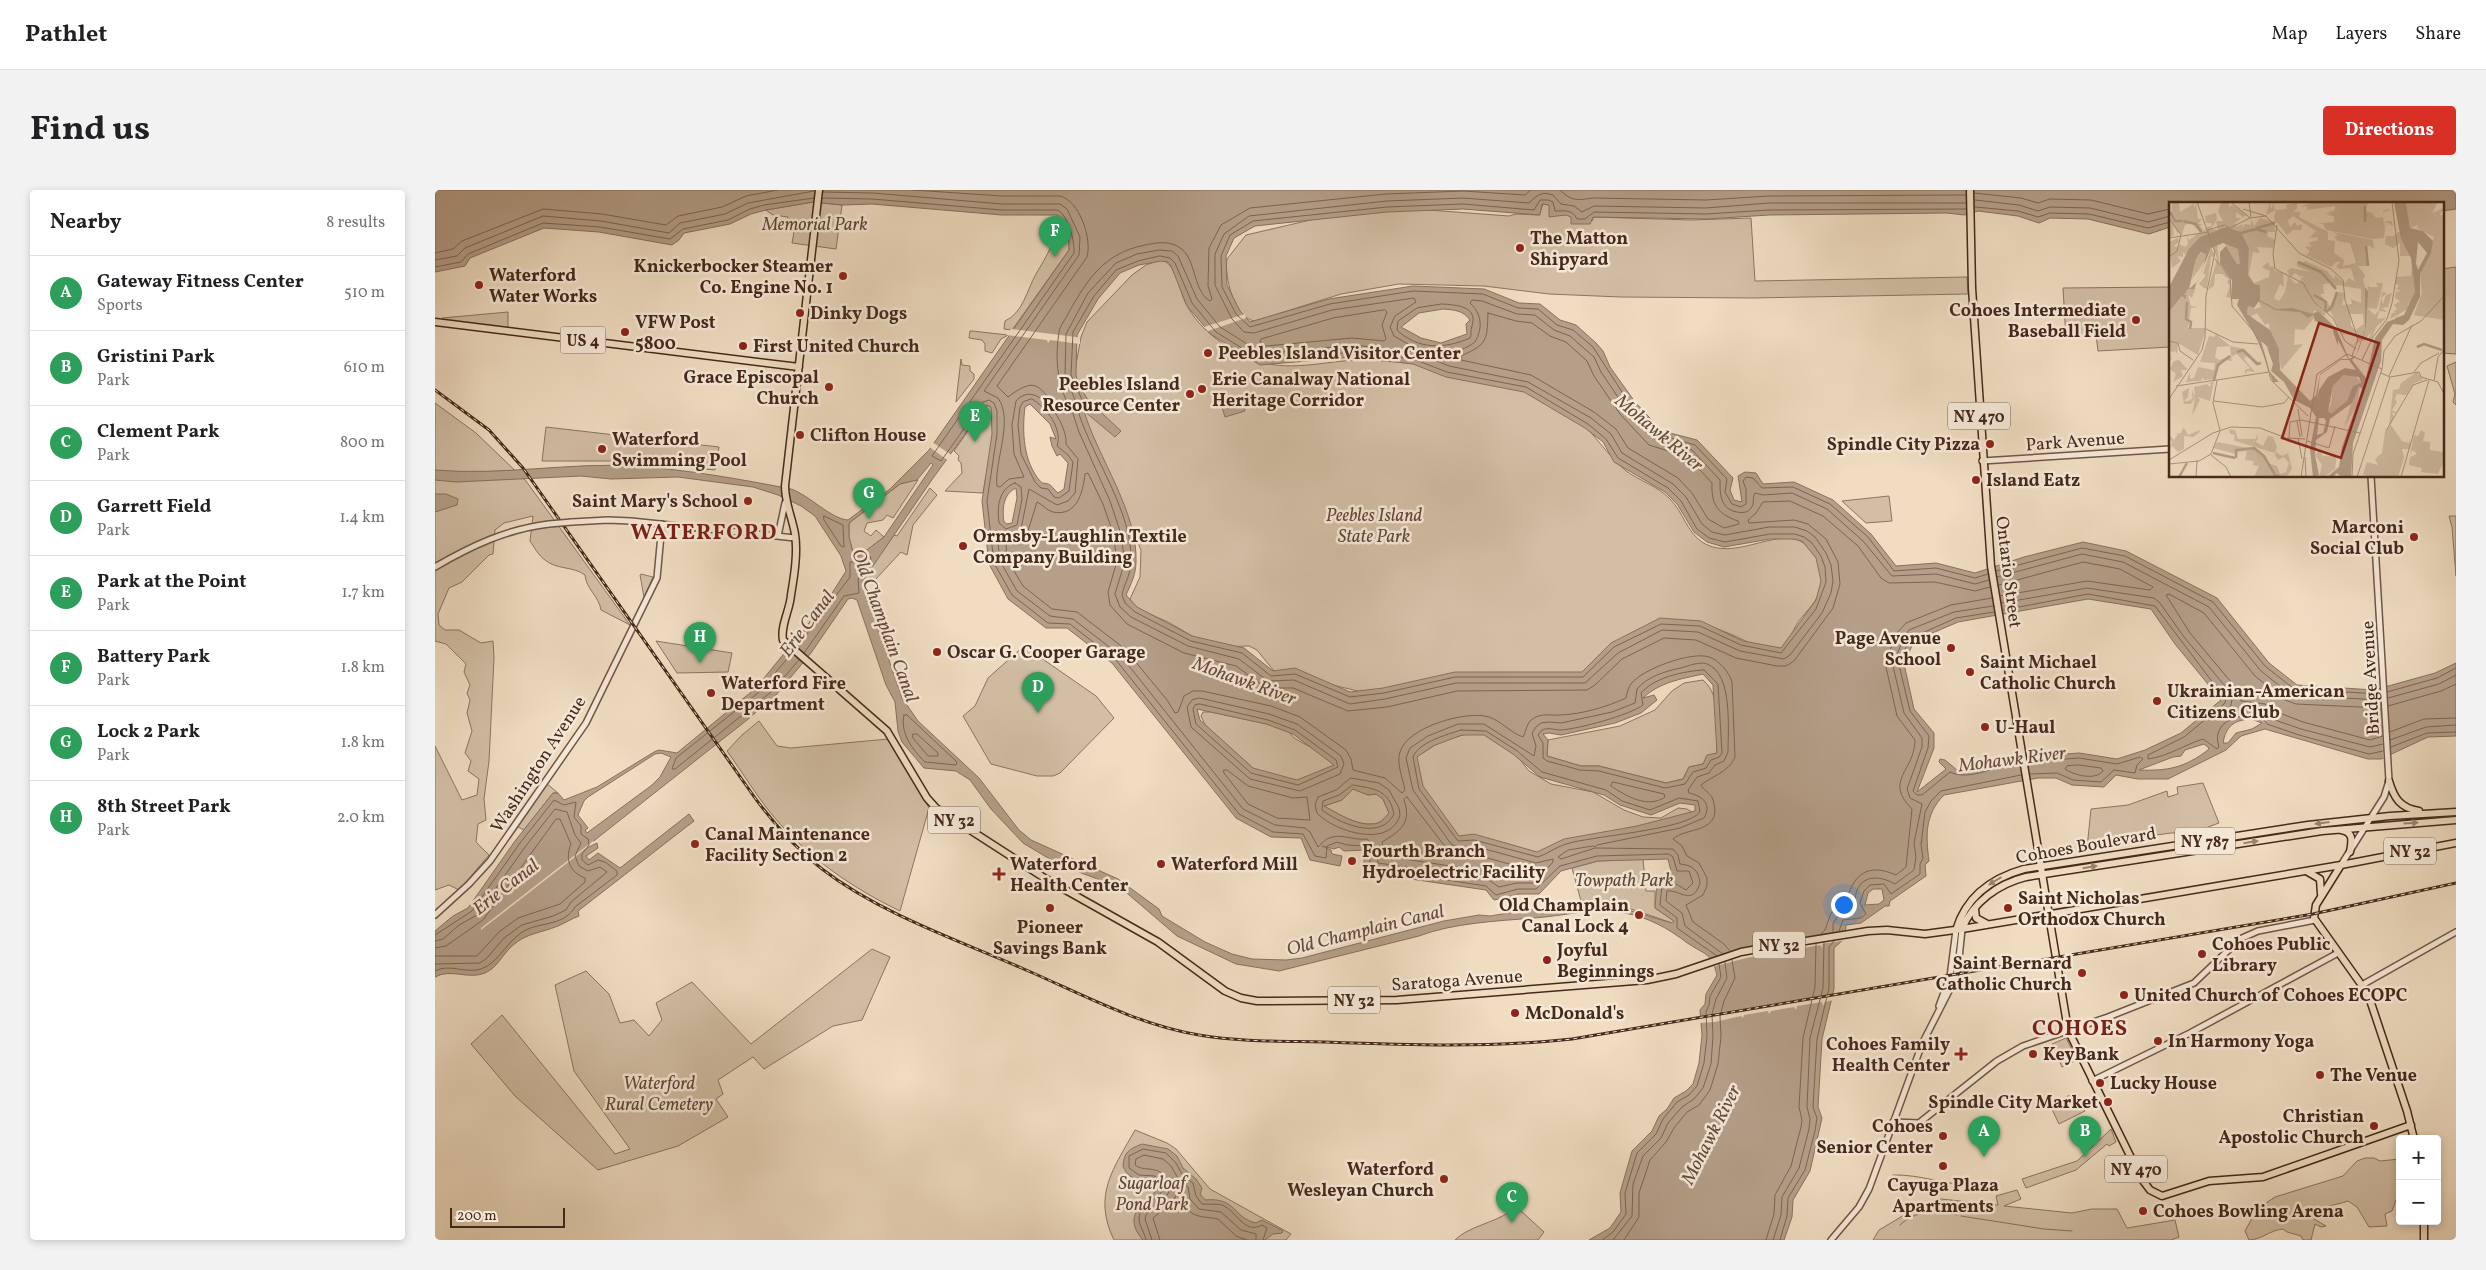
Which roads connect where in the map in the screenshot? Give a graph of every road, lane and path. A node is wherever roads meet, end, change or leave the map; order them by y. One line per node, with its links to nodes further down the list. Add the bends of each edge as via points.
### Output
1 (819, 190): 4 (main road)
2 (1969, 190): 6 (main road, Ontario Street / NY 470)
3 (435, 322): 4 (main road, US 4)
4 (799, 366): 8 (main road, NY 32)
5 (2169, 449): 6 (street, Park Avenue)
6 (1983, 460): 25 (main road, Ontario Street / NY 470, via 1991,566)
7 (2371, 478): 13 (street, Bridge Avenue)
8 (785, 503): 10 (street); 11 (main road, NY 32)
9 (662, 524): 10 (street); 12 (street, bridge, via 608,520 536,526 491,538); 31 (street, Washington Avenue, via 657,578 585,723 490,861)
10 (778, 536): 11 (street)
11 (795, 538): 34 (main road, Saratoga Avenue / NY 32, via 791,597 783,632 785,643 887,731 936,808 1050,881 1159,942 1241,998 1397,1000 1647,980 1750,950 1853,933)
12 (435, 567)
13 (2389, 780): 14 (main road, via 2395,798 2407,808); 16 (street, Bridge Avenue, via 2384,797)
14 (2445, 812): 15 (main road, Cohoes Boulevard / NY 787); 16 (main road, Cohoes Boulevard / NY 787)
15 (2456, 812)
16 (2371, 818): 18 (street, Bridge Avenue); 25 (main road, Cohoes Boulevard / NY 787, one-way to 25)
17 (2456, 820): 18 (main road, Cohoes Boulevard / NY 787, one-way to 17)
18 (2365, 826): 19 (main road, Cohoes Boulevard / NY 787); 21 (street, Bridge Avenue)
19 (2335, 830): 22 (main road, via 2346,830 2350,834); 27 (main road, Cohoes Boulevard / NY 787, one-way to 19)
20 (2456, 843): 23 (main road, NY 32)
21 (2354, 845): 22 (street, Bridge Avenue); 23 (main road, via 2355,855)
22 (2349, 852): 24 (street, Bridge Avenue)
23 (2364, 860): 24 (main road, NY 32)
24 (2341, 865): 26 (main road, NY 32); 28 (main road)
25 (2041, 866): 27 (main road, Ontario Street / NY 470); 34 (main road, Cohoes Boulevard / NY 787, one-way to 34, via 2009,873 1985,887 1966,907)
26 (2299, 872): 28 (main road, via 2317,875 2321,882); 30 (main road, NY 32)
27 (2042, 874): 29 (main road, Cohoes Boulevard / NY 787, via 2019,878 2001,886); 30 (main road, Ontario Street / NY 470)
28 (2321, 896): 32 (main road, via 2313,911)
29 (1976, 907): 33 (main road, via 1976,918); 34 (main road, Cohoes Boulevard / NY 787)
30 (2049, 914): 33 (main road, NY 32); 38 (main road, Ontario Street / NY 470)
31 (435, 915)
32 (2315, 920): 36 (main road); 38 (street, via 2264,929 2246,936 2194,982)
33 (1988, 925): 34 (main road, NY 32)
34 (1959, 930): 40 (street, via 1957,968)
35 (2456, 932): 37 (street)
36 (2338, 953): 37 (main road); 39 (street, via 2190,1033)
37 (2362, 985): 41 (main road)
38 (2069, 1030): 39 (main road, Ontario Street / NY 470); 40 (street, via 2023,1046 1997,1061 1919,1123)
39 (2092, 1081): 41 (main road, Ontario Street / NY 470, via 2132,1163 2150,1190 2158,1195 2209,1181 2263,1178)
40 (1893, 1122): 44 (street, via 1872,1182 1859,1207)
41 (2411, 1125): 42 (main road)
42 (2413, 1135)
43 (2425, 1225): 45 (main road)
44 (1831, 1240)
45 (2424, 1240)

